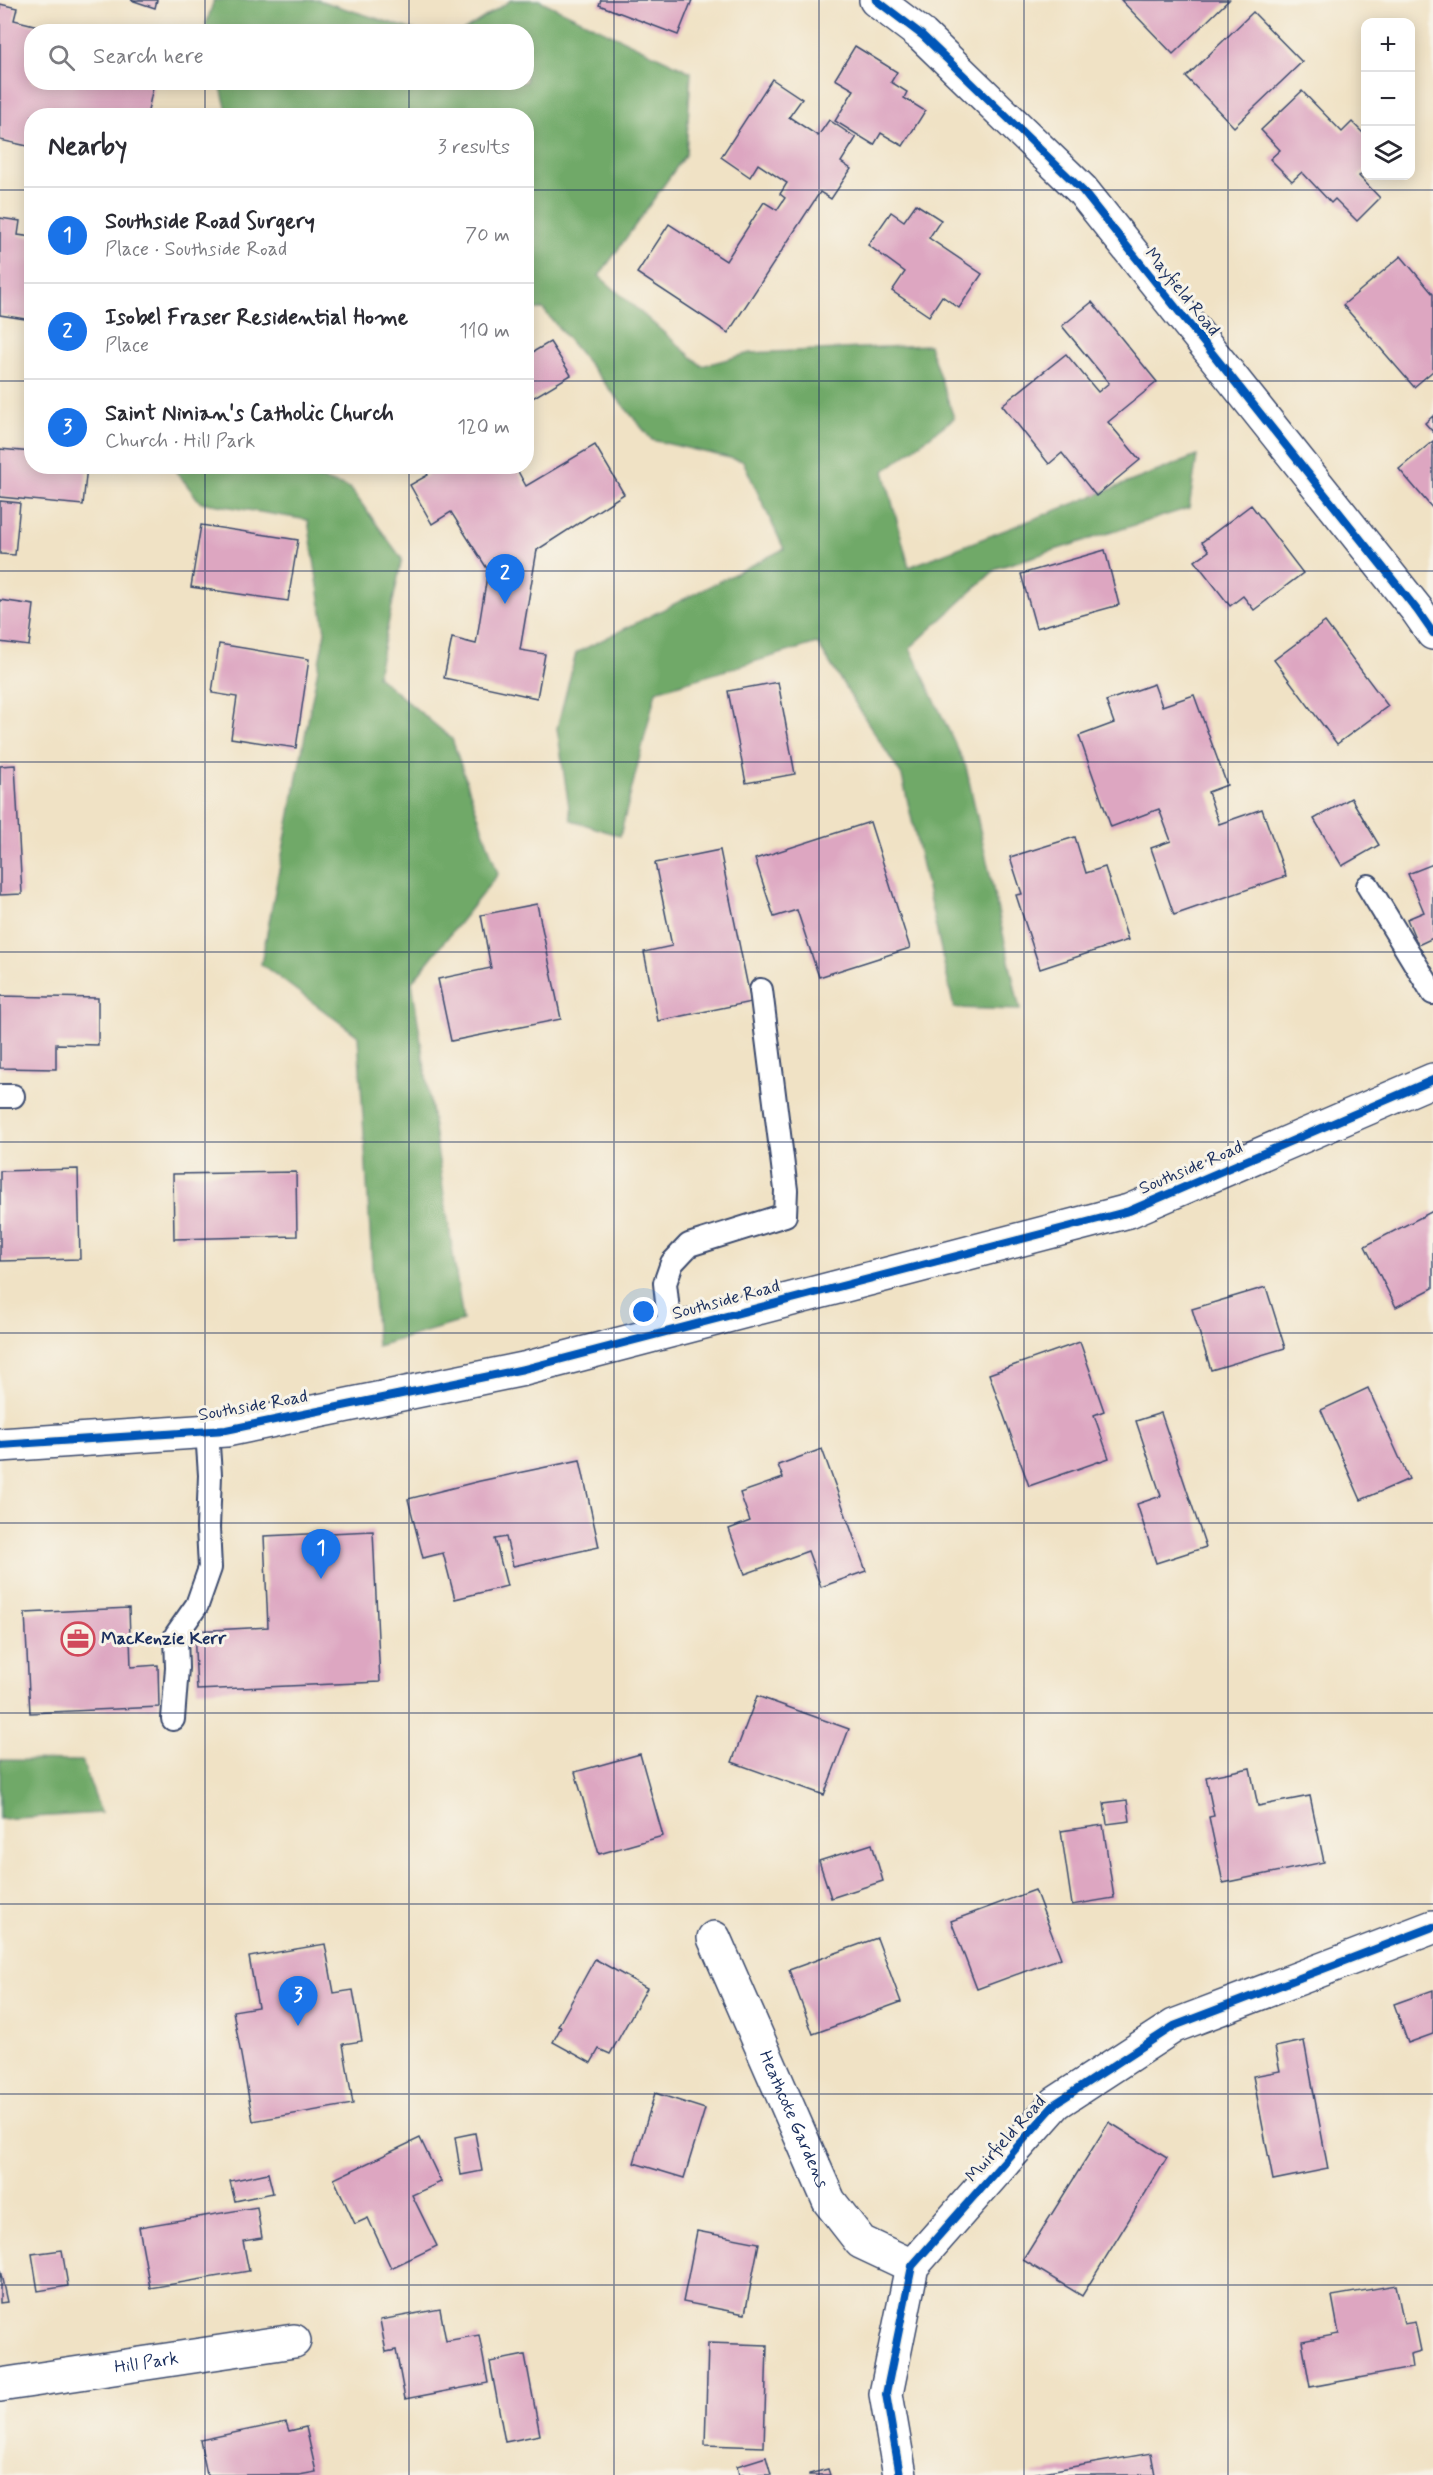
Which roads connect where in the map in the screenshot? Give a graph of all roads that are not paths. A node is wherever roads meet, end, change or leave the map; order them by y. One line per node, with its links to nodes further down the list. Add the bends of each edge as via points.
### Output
1 (876, 0): 2 (street, Mayfield Road, via 922,35 1082,190)
2 (1433, 633)
3 (1368, 886): 5 (lane)
4 (760, 990): 7 (lane, via 786,1190 785,1215 689,1245 672,1263 664,1282)
5 (1433, 993)
6 (1433, 1080): 7 (street, Southside Road, via 1129,1211)
7 (670, 1330): 8 (street, Southside Road, via 524,1368)
8 (207, 1431): 9 (street, Southside Road); 10 (lane, via 210,1568 196,1605 176,1635)
9 (0, 1445)
10 (173, 1719)
11 (1433, 1927): 13 (street, Muirfield Road, via 1174,2026 1056,2103)
12 (714, 1938): 13 (street, Heathcote Gardens, via 829,2201 861,2242)
13 (912, 2266): 16 (street, Muirfield Road, via 886,2394)
14 (294, 2341): 15 (street, Hill Park)
15 (0, 2385)
16 (900, 2475)

